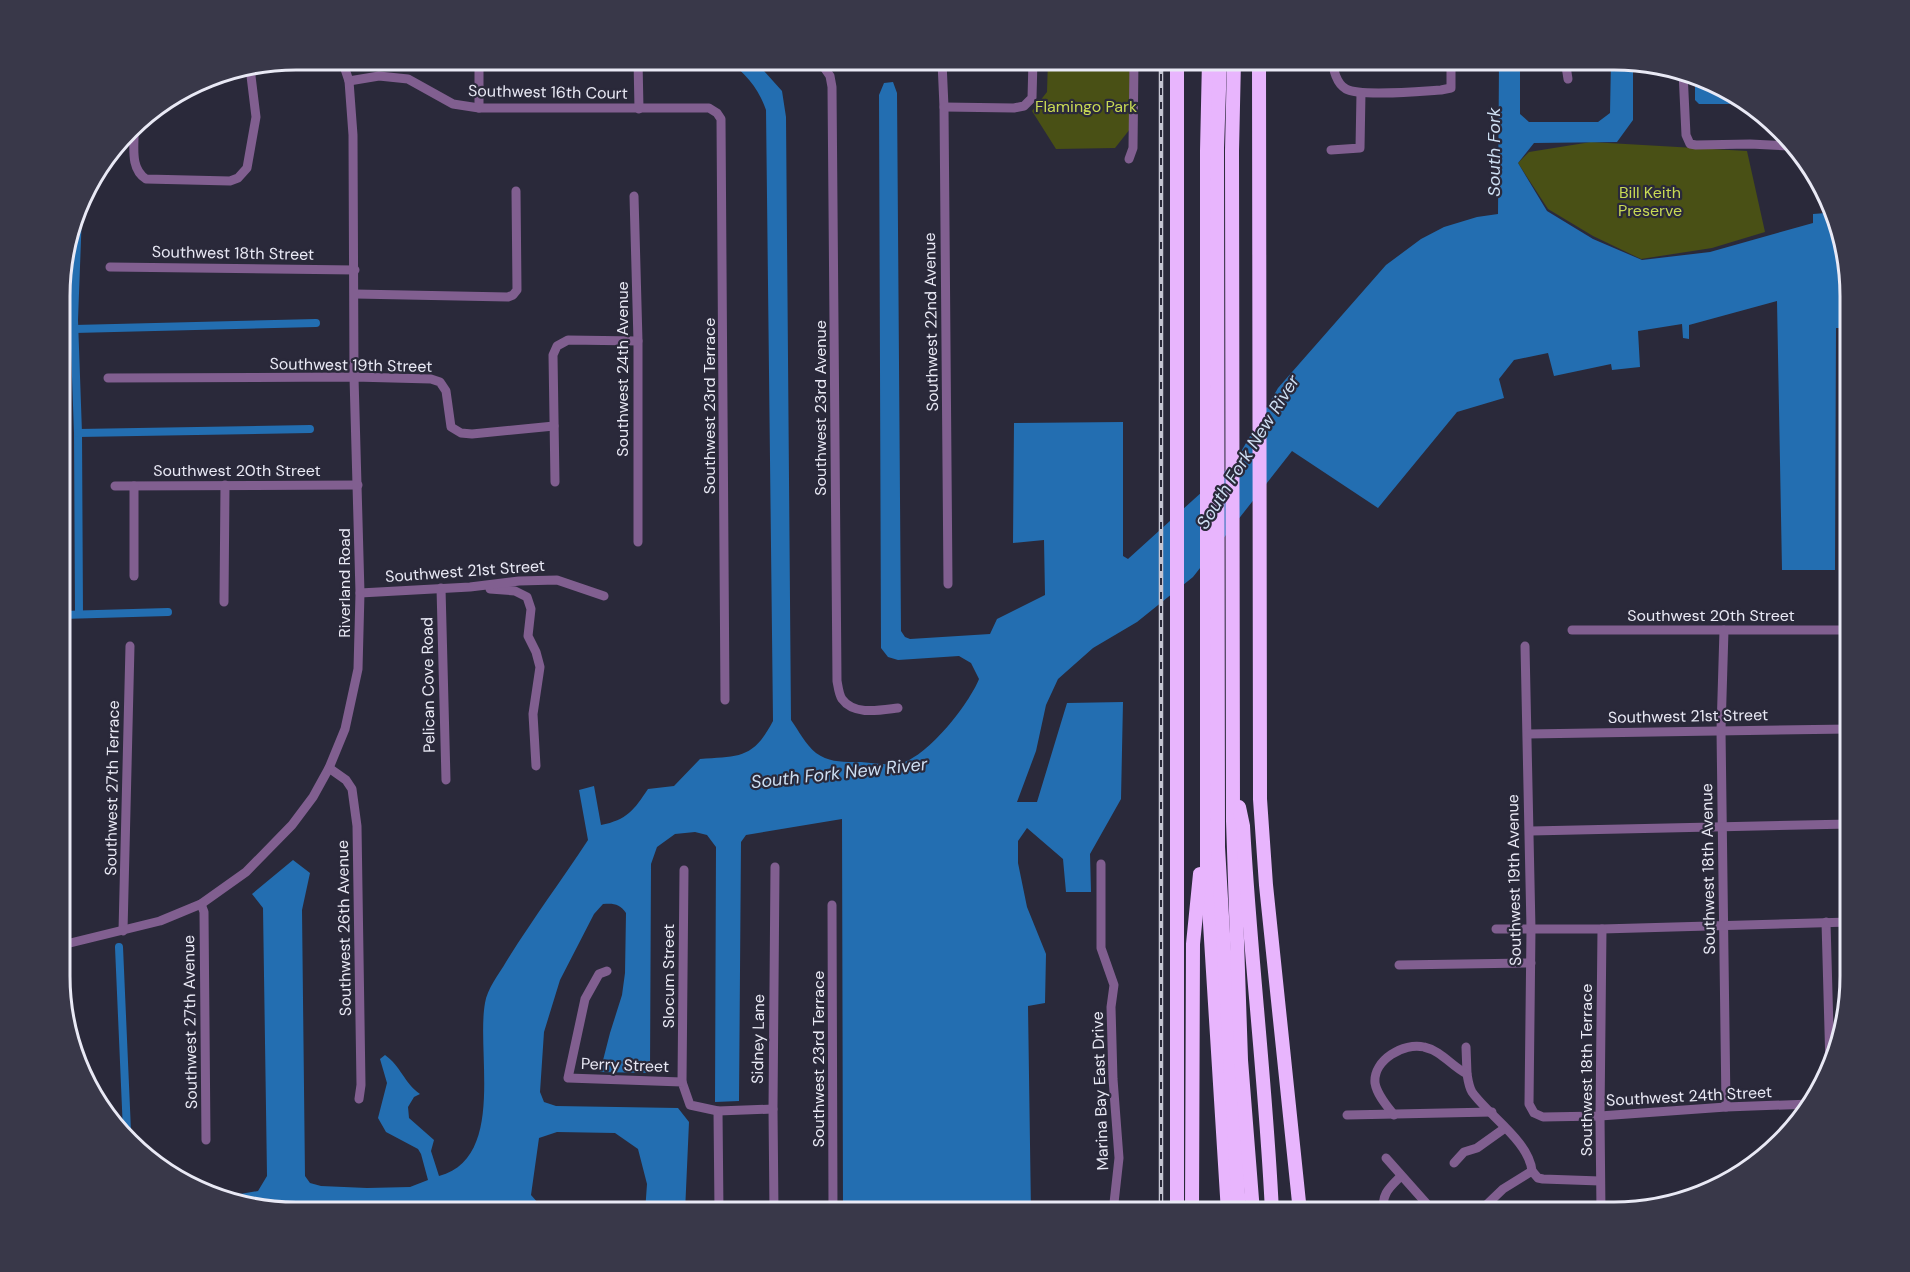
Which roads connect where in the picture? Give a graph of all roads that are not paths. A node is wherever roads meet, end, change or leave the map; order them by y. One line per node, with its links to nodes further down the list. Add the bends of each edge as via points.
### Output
1 (345, 70): 19 (street, Riverland Road)
2 (479, 70): 23 (street)
3 (638, 70): 24 (street)
4 (826, 70): 59 (street, Southwest 23rd Avenue, via 832,87 837,681 841,699 850,707 866,711)
5 (942, 70): 22 (street, Southwest 22nd Avenue)
6 (1033, 70): 22 (street, via 1032,98 1024,106)
7 (1134, 70): 30 (street)
8 (1177, 70): 115 (highway)
9 (1200, 70): 29 (highway)
10 (1208, 70): 29 (highway)
11 (1220, 70): 69 (highway, via 1217,511)
12 (1234, 70): 70 (highway, via 1233,779 1243,826)
13 (1259, 70): 124 (highway, via 1259,741 1266,885)
14 (1334, 70): 21 (street, via 1346,89)
15 (1451, 70): 21 (street, via 1451,88)
16 (1567, 70): 18 (street)
17 (251, 75): 26 (street, via 256,117 247,168 238,178 146,179 138,174 135,165)
18 (1568, 79)
19 (349, 81): 23 (street, Southwest 16th Court, via 379,76 408,79 453,104); 34 (street, Riverland Road)
20 (1683, 82): 27 (street, via 1686,135 1690,144)
21 (1361, 93): 28 (street, via 1360,148)
22 (944, 107): 47 (street, Southwest 22nd Avenue)
23 (479, 108): 24 (street, Southwest 16th Court)
24 (639, 109): 25 (street, Southwest 16th Court, via 709,108)
25 (717, 113): 58 (street, Southwest 23rd Terrace, via 721,119)
26 (134, 140)
27 (1781, 146)
28 (1331, 150)
29 (1202, 151): 69 (highway)
30 (1129, 159)
31 (516, 192): 35 (street, via 517,290 513,295)
32 (634, 196): 36 (street, Southwest 24th Avenue)
33 (110, 267): 34 (street, Southwest 18th Street)
34 (355, 270): 35 (street, Riverland Road)
35 (355, 294): 37 (street, Riverland Road)
36 (638, 341): 39 (street, via 568,340 557,346 553,356); 45 (street, Southwest 24th Avenue)
37 (354, 377): 38 (street, Southwest 19th Street); 39 (street, Southwest 19th Street, via 440,382 446,392 451,427 461,433); 42 (street, Riverland Road)
38 (108, 378)
39 (554, 426): 40 (street)
40 (555, 482)
41 (225, 485): 42 (street, Southwest 20th Street); 44 (street, Southwest 20th Street); 52 (street)
42 (358, 485): 50 (street, Riverland Road)
43 (115, 486): 44 (street, Southwest 20th Street)
44 (134, 486): 46 (street)
45 (638, 542)
46 (134, 576)
47 (948, 584)
48 (470, 587): 49 (street, Southwest 21st Street); 51 (street, Southwest 21st Street, via 557,580); 63 (street, via 515,591 526,597 531,609 528,636 540,667 533,714)
49 (441, 588): 50 (street, Southwest 21st Street); 65 (street, Pelican Cove Road)
50 (360, 593): 64 (street, Riverland Road, via 358,669 345,729)
51 (604, 596)
52 (224, 602)
53 (1572, 630): 54 (street, Southwest 20th Street)
54 (1724, 630): 55 (street, Southwest 20th Street); 61 (street, Southwest 18th Avenue)
55 (1840, 630)
56 (130, 646): 83 (street, Southwest 27th Terrace)
57 (1525, 646): 62 (street, Southwest 19th Avenue)
58 (725, 700)
59 (898, 708)
60 (1840, 729): 61 (street, Southwest 21st Street)
61 (1721, 730): 62 (street, Southwest 21st Street); 67 (street, Southwest 18th Avenue)
62 (1528, 734): 68 (street, Southwest 19th Avenue)
63 (536, 766)
64 (329, 768): 75 (street, Riverland Road, via 306,806 269,851); 93 (street, Southwest 26th Avenue, via 352,789 357,826)
65 (446, 780)
66 (1840, 824): 67 (street)
67 (1723, 827): 68 (street); 79 (street, Southwest 18th Avenue)
68 (1531, 831): 81 (street, Southwest 19th Avenue)
69 (1208, 847): 73 (highway); 119 (highway); 120 (highway)
70 (1239, 848): 103 (highway); 121 (highway, via 1241,1060)
71 (1101, 864): 114 (street, Marina Bay East Drive, via 1101,948 1114,985 1113,1079 1119,1158)
72 (775, 867): 96 (street, Sidney Lane)
73 (1200, 869): 92 (highway, via 1194,944); 118 (highway)
74 (684, 870): 91 (street, Slocum Street)
75 (201, 904): 83 (street, Riverland Road); 105 (street, Southwest 27th Avenue)
76 (832, 905): 113 (street, Southwest 23rd Terrace)
77 (1826, 922): 78 (street); 79 (street); 88 (street)
78 (1840, 922)
79 (1725, 925): 82 (street); 95 (street, Southwest 18th Avenue)
80 (1496, 929): 81 (street)
81 (1532, 929): 82 (street); 85 (street, Southwest 19th Avenue)
82 (1602, 929): 102 (street, Southwest 18th Terrace)
83 (123, 931): 84 (street, Riverland Road)
84 (70, 943)
85 (1531, 963): 86 (street); 99 (street, Southwest 19th Avenue, via 1529,1104)
86 (1399, 965)
87 (607, 971): 91 (street, Perry Street, via 599,974 585,999 567,1078)
88 (1829, 1042)
89 (1466, 1047): 90 (street)
90 (1467, 1074): 98 (street, via 1471,1091); 101 (street, via 1437,1050 1415,1045 1396,1050 1377,1072 1375,1084)
91 (681, 1082): 97 (street, Perry Street, via 690,1105)
92 (1193, 1090): 116 (highway); 117 (highway)
93 (359, 1099)
94 (1799, 1104): 95 (street, Southwest 24th Street)
95 (1726, 1107): 102 (street, Southwest 24th Street)
96 (772, 1109): 97 (street, Perry Street); 112 (street, Sidney Lane)
97 (718, 1111): 111 (street)
98 (1492, 1112): 101 (street); 104 (street)
99 (1534, 1113): 102 (street, Southwest 24th Street, via 1543,1117)
100 (1347, 1115): 101 (street)
101 (1394, 1115)
102 (1600, 1116): 110 (street, Southwest 18th Terrace)
103 (1268, 1128): 122 (highway); 123 (highway)
104 (1505, 1128): 107 (street, via 1478,1148 1464,1152); 108 (street, via 1531,1159)
105 (206, 1140)
106 (1386, 1158): 109 (street)
107 (1454, 1163)
108 (1532, 1171): 110 (street, via 1543,1179); 127 (street)
109 (1401, 1176): 125 (street, via 1384,1192); 126 (street)
110 (1600, 1181): 128 (street, Southwest 18th Terrace)
111 (720, 1202)
112 (774, 1202)
113 (833, 1202)
114 (1114, 1202)
115 (1177, 1202)
116 (1192, 1202)
117 (1200, 1202)
118 (1221, 1202)
119 (1227, 1202)
120 (1238, 1202)
121 (1252, 1202)
122 (1272, 1202)
123 (1279, 1202)
124 (1299, 1202)
125 (1383, 1202)
126 (1425, 1202)
127 (1489, 1202)
128 (1601, 1202)

